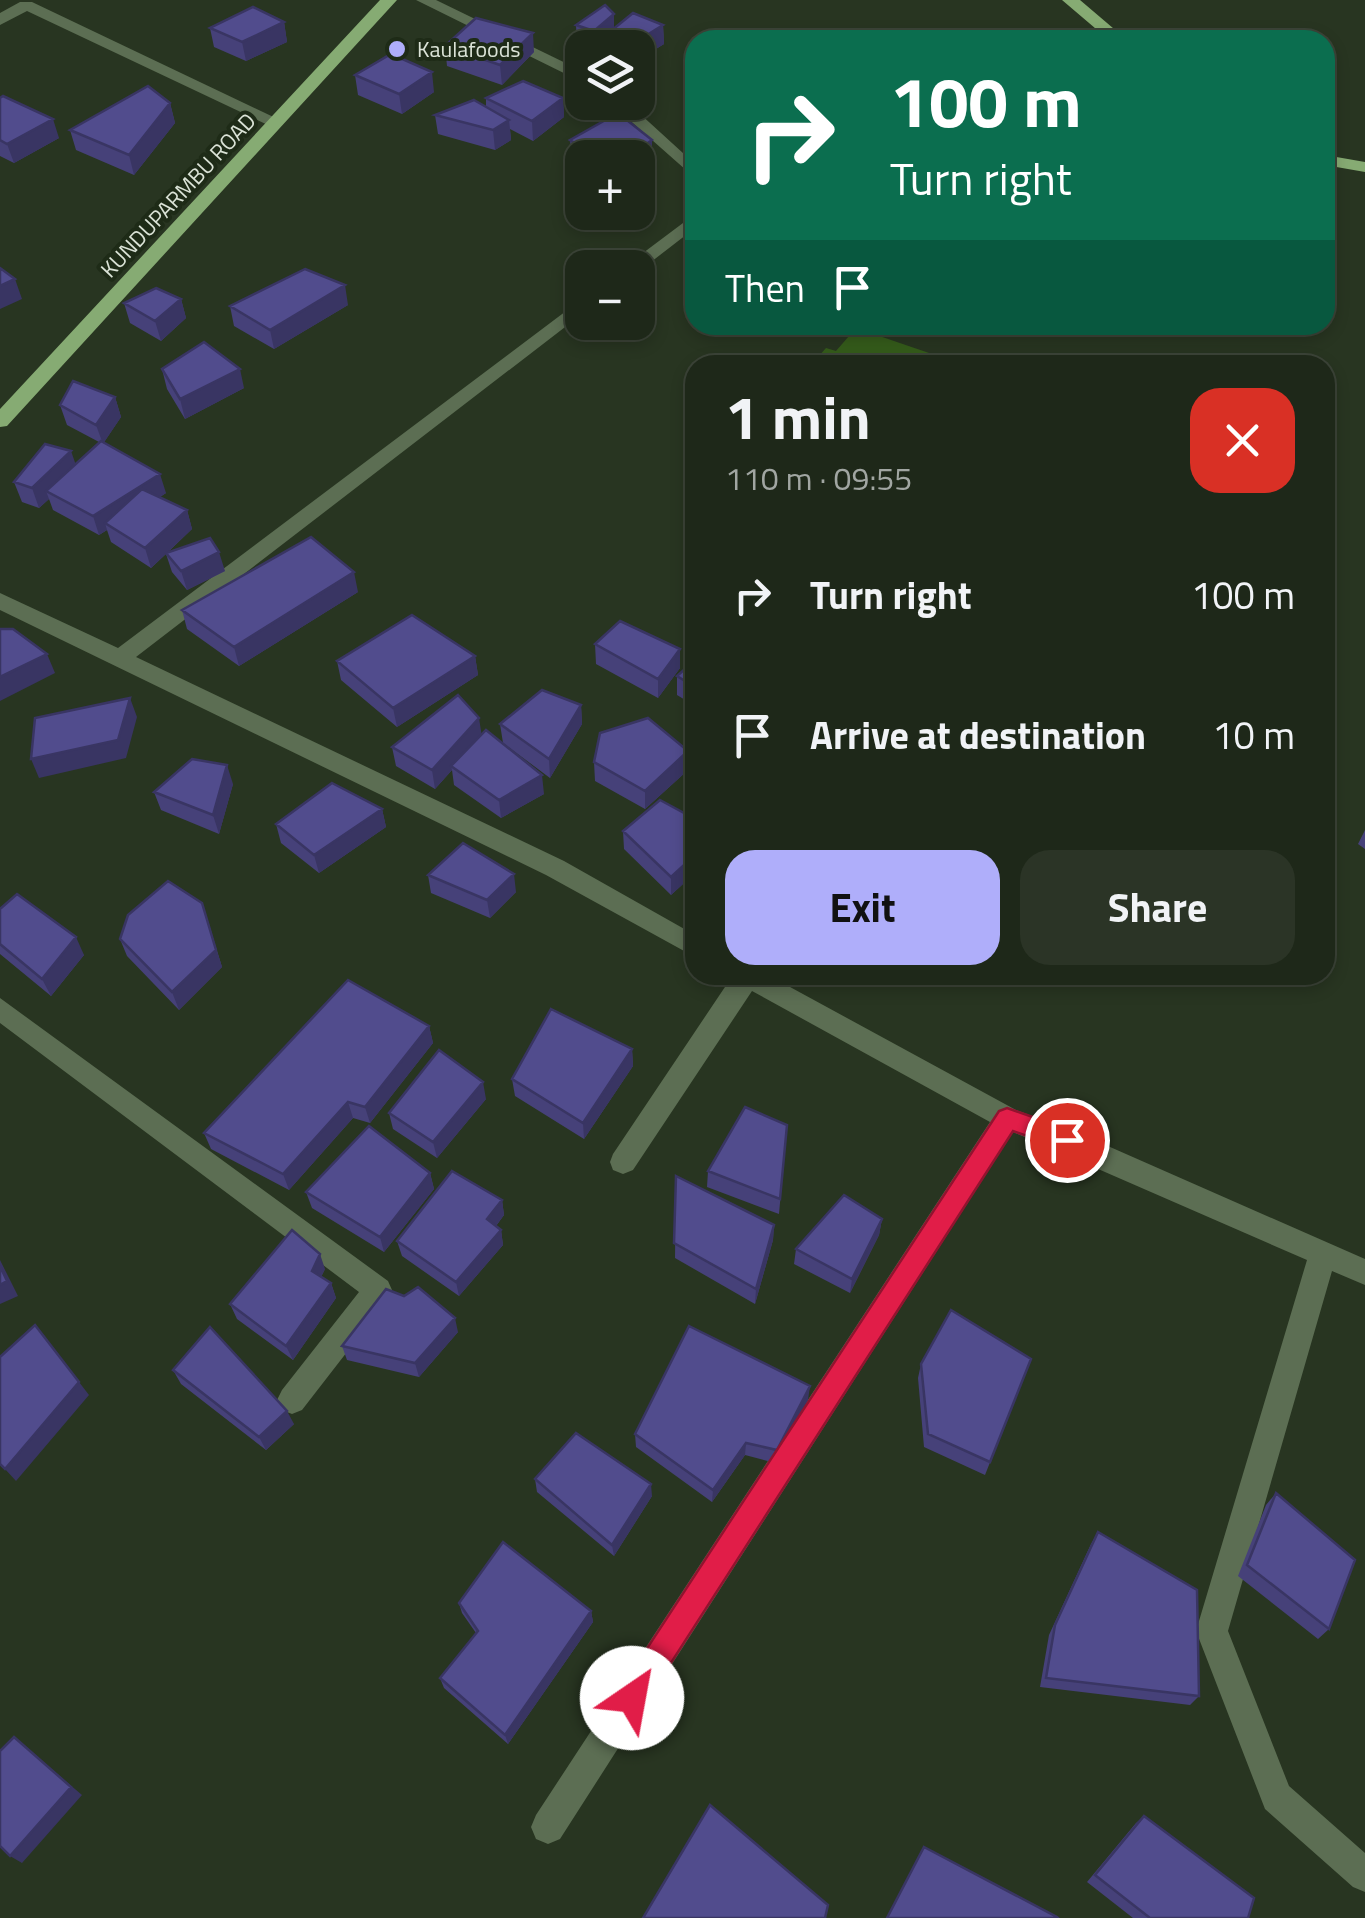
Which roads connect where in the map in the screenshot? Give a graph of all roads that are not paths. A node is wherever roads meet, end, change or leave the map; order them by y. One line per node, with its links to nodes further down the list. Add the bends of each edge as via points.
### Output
1 (389, 0): 8 (main road, KUNDUPARMBU ROAD)
2 (424, 0): 6 (street)
3 (1070, 0): 5 (main road)
4 (0, 20): 8 (street, via 26,5)
5 (1107, 30)
6 (565, 69)
7 (637, 120): 10 (street)
8 (276, 122): 15 (main road, KUNDUPARMBU ROAD)
9 (1335, 162): 11 (main road)
10 (685, 164)
11 (1365, 167)
12 (685, 227): 13 (street)
13 (655, 250)
14 (565, 318): 17 (street)
15 (0, 421)
16 (0, 601): 17 (street)
17 (120, 658): 18 (street, via 555,868)
18 (685, 940)
19 (741, 985): 23 (street)
20 (766, 985): 22 (street)
21 (0, 1009): 26 (street, via 378,1290)
22 (1007, 1118): 24 (street); 27 (street)
23 (622, 1162)
24 (1323, 1253): 25 (street); 28 (street, via 1212,1631 1277,1797)
25 (1365, 1272)
26 (292, 1400)
27 (548, 1827)
28 (1365, 1875)

